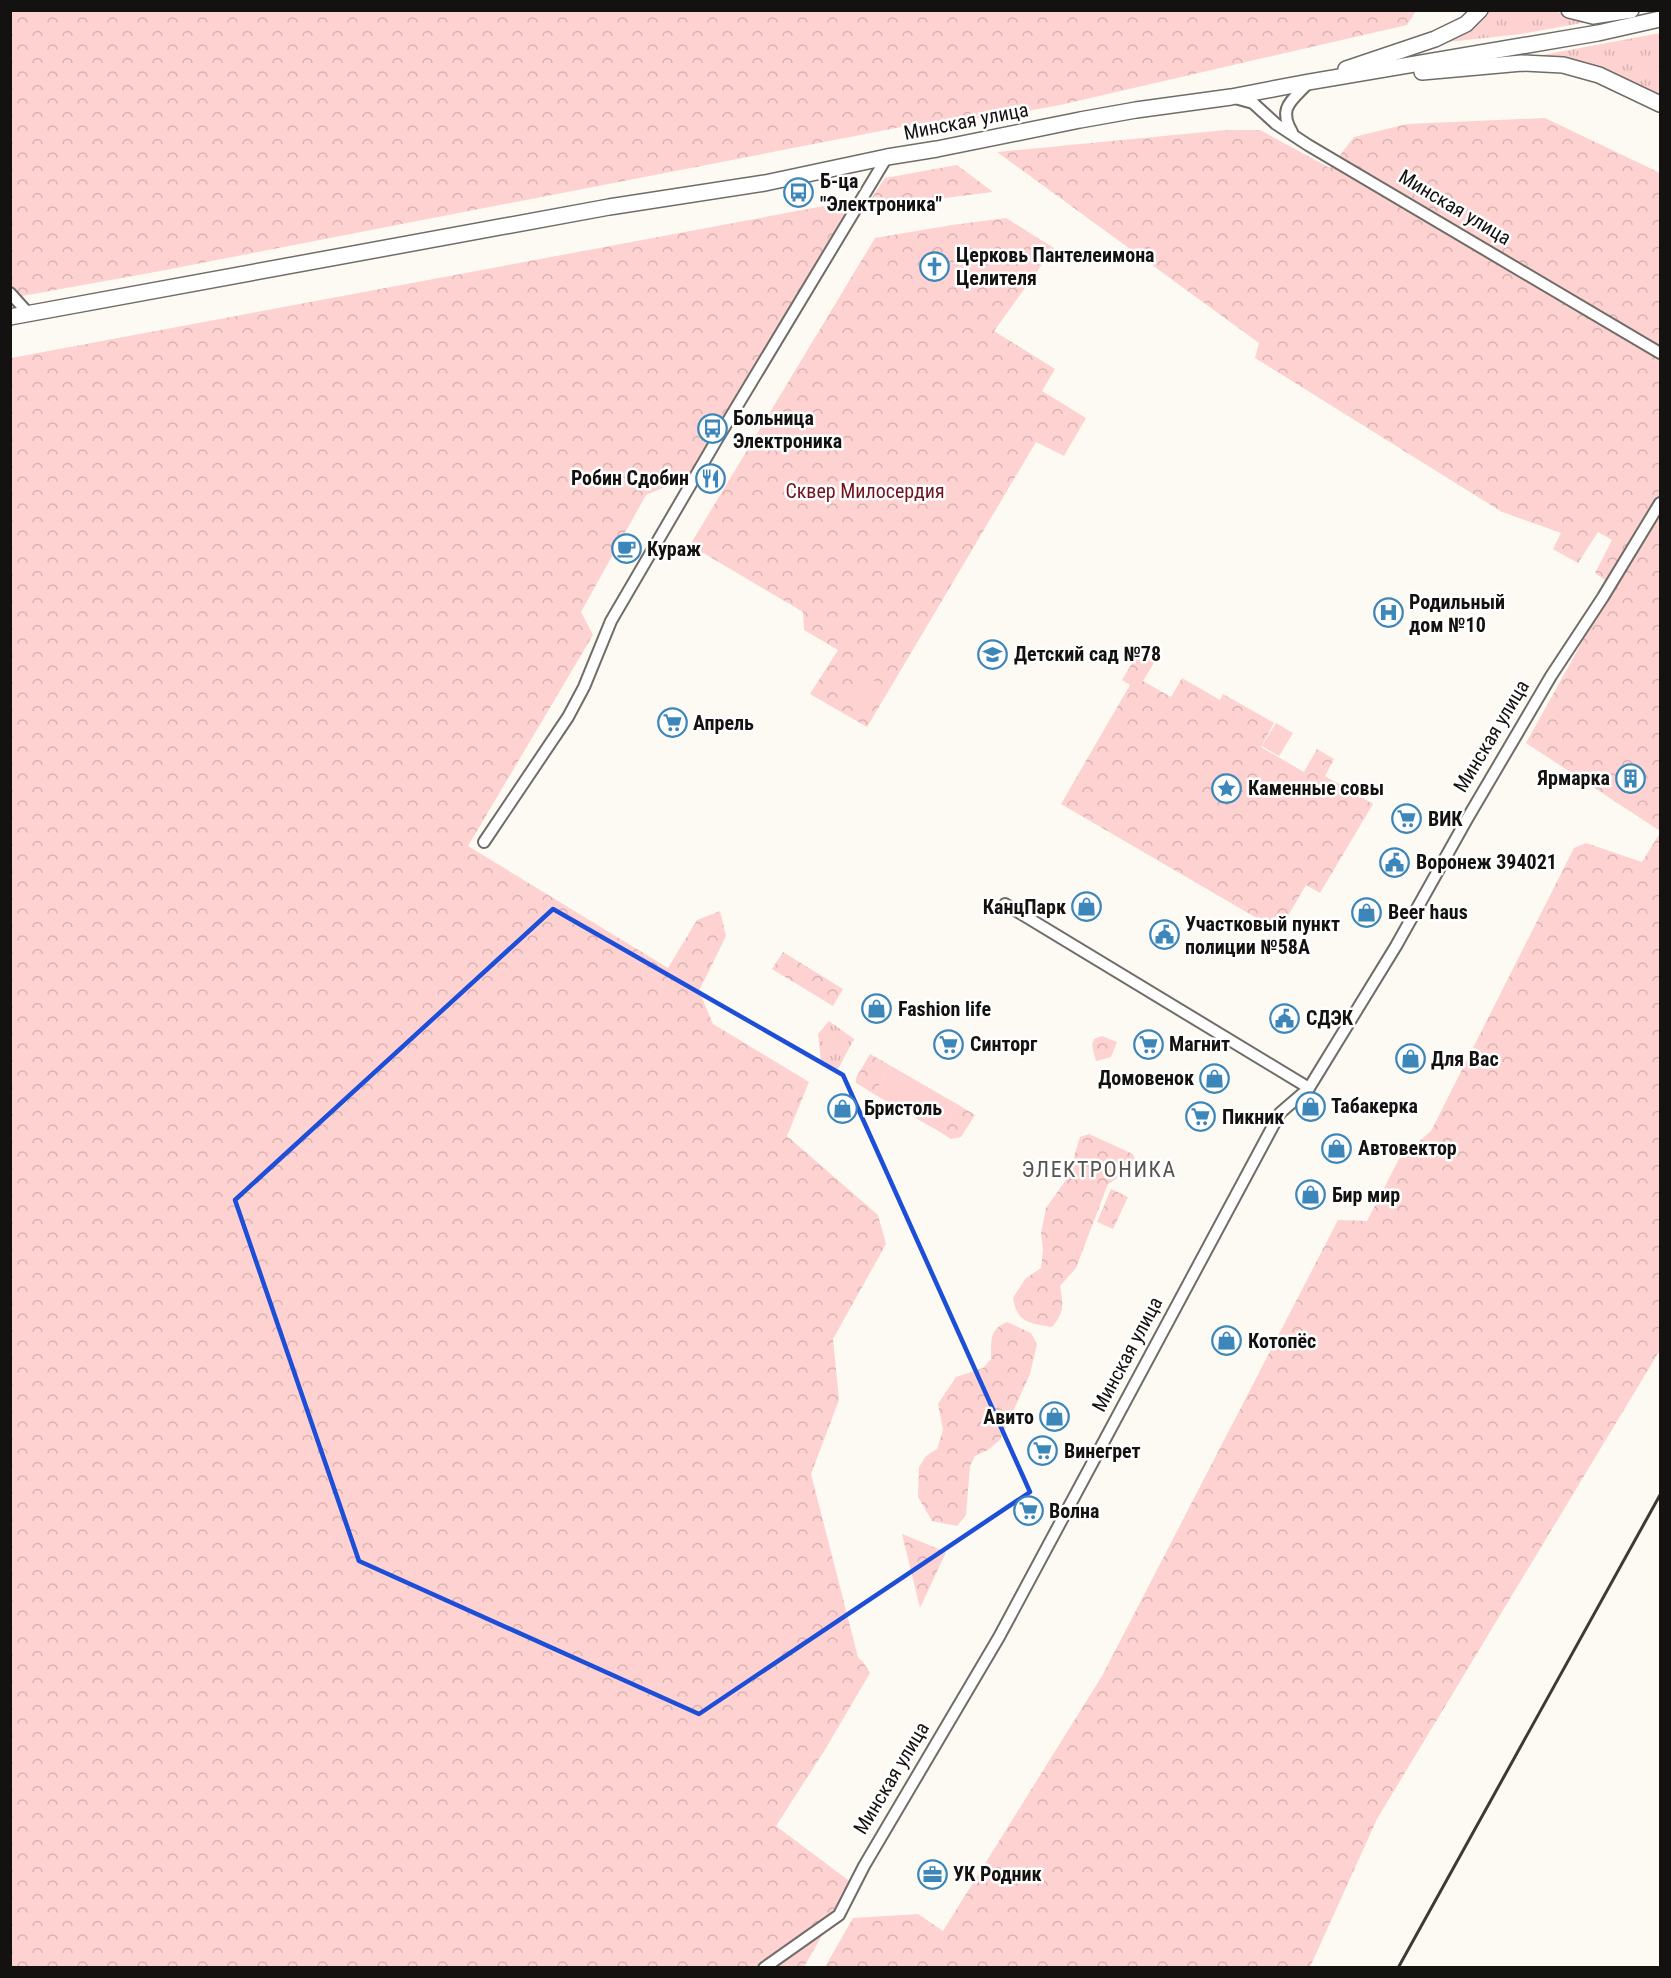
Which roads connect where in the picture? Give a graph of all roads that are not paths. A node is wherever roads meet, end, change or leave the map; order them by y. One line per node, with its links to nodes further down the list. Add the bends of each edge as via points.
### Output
1 (1480, 10): 6 (street, via 1466,24 1435,39)
2 (1569, 10): 3 (street, via 1593,16)
3 (1631, 10)
4 (1660, 19): 5 (street, Минская улица)
5 (1338, 77): 6 (street, Минская улица); 8 (street, via 1522,63 1563,65 1599,75)
6 (1309, 82): 7 (street, Минская улица); 9 (street, via 1287,109 1285,119)
7 (1231, 97): 9 (street, Минская улица, via 1253,103 1276,124); 10 (street, Минская улица, via 1136,110)
8 (1660, 104)
9 (1292, 132): 14 (street, Минская улица)
10 (887, 157): 12 (street, Минская улица, via 765,183 609,207); 16 (street, via 611,621 568,717)
11 (10, 293): 12 (street)
12 (29, 314): 13 (street, Минская улица)
13 (10, 317)
14 (1660, 353)
15 (1660, 503): 18 (street, Минская улица, via 1545,686)
16 (484, 842)
17 (1005, 904): 18 (street)
18 (1309, 1088): 19 (street, Минская улица, via 1275,1121 999,1637 839,1915)
19 (764, 1968)

